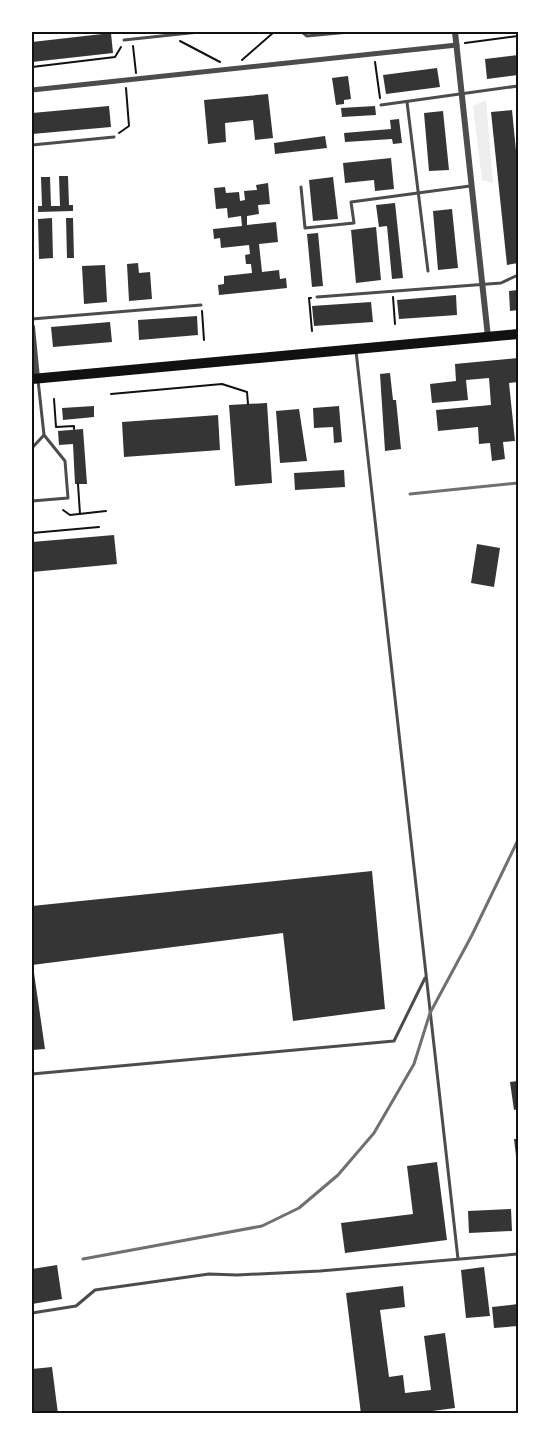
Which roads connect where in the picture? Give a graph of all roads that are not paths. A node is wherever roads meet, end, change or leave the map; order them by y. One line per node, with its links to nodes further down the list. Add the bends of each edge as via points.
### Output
1 (157, 32): 6 (lane)
2 (199, 32): 6 (lane)
3 (302, 32): 4 (lane, via 308,36)
4 (349, 32)
5 (455, 32): 8 (street)
6 (158, 37): 7 (lane)
7 (124, 40)
8 (456, 45): 10 (street); 11 (street)
9 (518, 86): 11 (lane)
10 (32, 90)
11 (462, 95): 12 (lane); 16 (street)
12 (407, 102): 13 (lane); 18 (lane)
13 (381, 105)
14 (114, 137): 15 (lane)
15 (32, 145)
16 (472, 186): 18 (lane); 21 (street)
17 (301, 187): 18 (lane, via 305,228 354,223 351,202)
18 (418, 193): 19 (lane)
19 (428, 271)
20 (519, 275): 21 (lane, via 501,283)
21 (482, 284): 22 (lane); 27 (street)
22 (317, 297)
23 (201, 305): 24 (lane)
24 (32, 319)
25 (32, 327): 29 (street)
26 (519, 334): 27 (main road)
27 (488, 337): 28 (main road)
28 (356, 349): 29 (main road); 33 (lane)
29 (34, 378): 30 (lane)
30 (44, 435): 31 (lane); 32 (lane, via 65,461 68,498 32,501)
31 (32, 448)
32 (32, 493)
33 (426, 976): 34 (lane, via 394,1041); 36 (lane)
34 (32, 1074)
35 (519, 1254): 36 (lane)
36 (458, 1259): 37 (lane, via 320,1271 209,1274 95,1290 76,1306)
37 (32, 1313)

